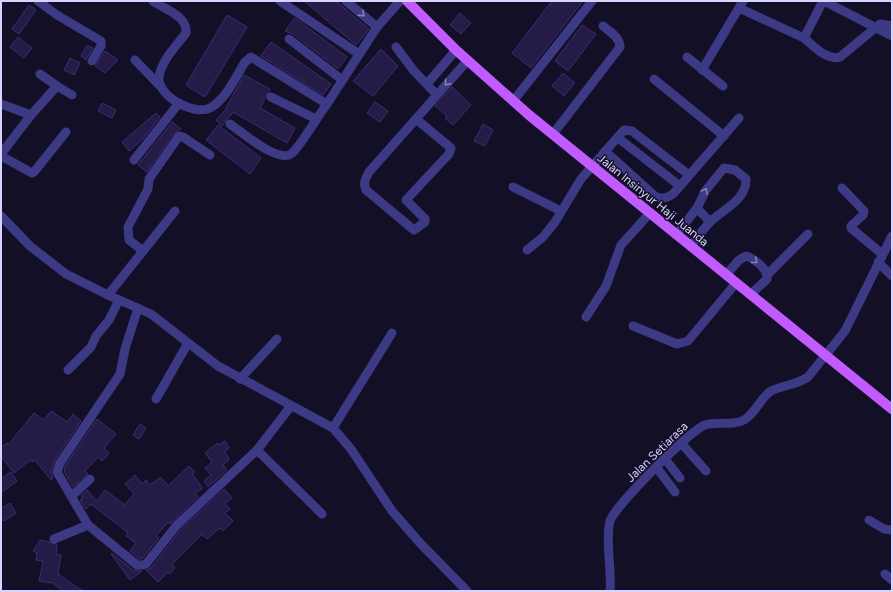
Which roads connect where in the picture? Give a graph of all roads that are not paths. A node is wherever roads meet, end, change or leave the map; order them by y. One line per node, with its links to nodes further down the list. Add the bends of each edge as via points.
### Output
1 (38, 1): 22 (street, via 101,41)
2 (153, 1): 29 (street, via 181,19 187,28 162,68)
3 (280, 1): 18 (street)
4 (346, 1): 11 (street, one-way to 11)
5 (406, 1): 11 (street); 17 (main road, Jalan Insinyur Haji Juanda)
6 (592, 1): 34 (street)
7 (824, 1): 12 (street); 14 (street)
8 (741, 4): 14 (street); 23 (street)
9 (603, 26): 44 (street, via 616,37 620,47)
10 (892, 26): 12 (street, via 884,23)
11 (377, 27): 18 (street)
12 (874, 28): 13 (street); 14 (street, via 837,58 828,57)
13 (892, 36)
14 (804, 38)
15 (289, 39): 25 (street)
16 (396, 47): 27 (street)
17 (456, 50): 21 (main road, Jalan Insinyur Haji Juanda); 27 (street)
18 (359, 54): 25 (street)
19 (687, 57): 23 (street)
20 (135, 60): 29 (street)
21 (468, 60): 32 (street, one-way to 32); 34 (main road, Jalan Insinyur Haji Juanda)
22 (92, 62)
23 (702, 70): 30 (street)
24 (40, 74): 28 (street)
25 (342, 79): 37 (street)
26 (654, 79): 45 (street)
27 (427, 84): 32 (street)
28 (57, 86): 31 (street); 38 (street)
29 (160, 86): 35 (street)
30 (723, 86)
31 (72, 95)
32 (437, 95): 41 (street)
33 (271, 97): 40 (street)
34 (514, 100): 44 (main road, Jalan Insinyur Haji Juanda)
35 (179, 103): 37 (street, via 192,109 210,108 220,100 251,57); 50 (street)
36 (1, 104): 38 (street)
37 (327, 104): 40 (street)
38 (31, 115): 48 (street)
39 (739, 118): 45 (street)
40 (316, 119): 42 (street, via 298,147 285,156 271,152)
41 (416, 119): 56 (street, via 449,145 451,150); 60 (street, via 365,179 366,190)
42 (230, 124)
43 (66, 132): 48 (street, via 32,174)
44 (553, 134): 51 (main road, Jalan Insinyur Haji Juanda)
45 (724, 136): 52 (street)
46 (618, 138): 47 (street); 52 (street, via 624,130 632,131); 54 (street)
47 (606, 151): 51 (street); 54 (street, via 659,198 670,196)
48 (1, 155)
49 (210, 155): 69 (street, via 183,136 179,136 149,179 148,189 127,232 129,240)
50 (134, 160)
51 (591, 167): 59 (street); 61 (main road, Jalan Insinyur Haji Juanda)
52 (689, 176): 54 (street)
53 (513, 186): 59 (street)
54 (680, 186)
55 (842, 188): 70 (street, via 864,212 851,228)
56 (406, 200): 60 (street); 60 (street, via 425,219 417,230 411,229)
57 (697, 208): 63 (street); 63 (street, one-way to 63, via 706,190 724,168 735,170 746,179 746,187 741,196); 65 (street)
58 (175, 211): 69 (street)
59 (561, 211): 68 (street, via 543,237)
60 (393, 212)
61 (650, 213): 65 (main road, Jalan Insinyur Haji Juanda); 79 (street, via 621,245 606,286)
62 (1, 216): 76 (street, via 30,246 66,274)
63 (710, 222): 67 (street)
64 (808, 234): 71 (street)
65 (676, 235): 67 (main road, Jalan Insinyur Haji Juanda)
66 (892, 236): 70 (street, Jalan Setiarasa)
67 (691, 246): 72 (main road, Jalan Insinyur Haji Juanda)
68 (527, 250)
69 (143, 251): 76 (street)
70 (880, 258): 73 (street); 84 (street, Jalan Setiarasa, via 845,331)
71 (768, 274): 72 (street, one-way to 71, via 746,256); 75 (street, via 765,282)
72 (726, 275): 74 (main road, Jalan Insinyur Haji Juanda)
73 (892, 276)
74 (736, 283): 75 (main road, Jalan Insinyur Haji Juanda); 80 (street, via 688,341 677,344)
75 (750, 295): 84 (main road, Jalan Insinyur Haji Juanda)
76 (108, 296): 77 (street)
77 (119, 300): 78 (street); 85 (street, via 91,347)
78 (138, 308): 83 (street, via 155,317); 99 (street, via 120,374 58,467 58,476)
79 (586, 317)
80 (633, 326)
81 (392, 333): 90 (street)
82 (277, 339): 86 (street)
83 (188, 343): 86 (street, via 218,366); 87 (street)
84 (825, 356): 89 (main road, Jalan Insinyur Haji Juanda); 91 (street, Jalan Setiarasa, via 801,382 770,392 745,419 706,425)
85 (68, 370)
86 (240, 378): 88 (street)
87 (156, 398)
88 (291, 406): 90 (street); 92 (street)
89 (892, 409)
90 (333, 428): 107 (street, via 392,512)
91 (681, 444): 93 (street, Jalan Setiarasa); 95 (street)
92 (256, 450): 100 (street); 102 (street, via 177,525 143,566 137,565)
93 (665, 459): 94 (street, Jalan Setiarasa); 96 (street)
94 (657, 468): 98 (street); 108 (street, Jalan Setiarasa, via 612,516 609,528)
95 (706, 471)
96 (680, 478)
97 (90, 479): 99 (street)
98 (675, 492)
99 (72, 496): 102 (street)
100 (322, 514)
101 (869, 520): 103 (street, via 884,529)
102 (88, 525): 104 (street)
103 (892, 530)
104 (54, 539)
105 (885, 574): 106 (street)
106 (892, 580)
107 (467, 591)
108 (610, 591)

